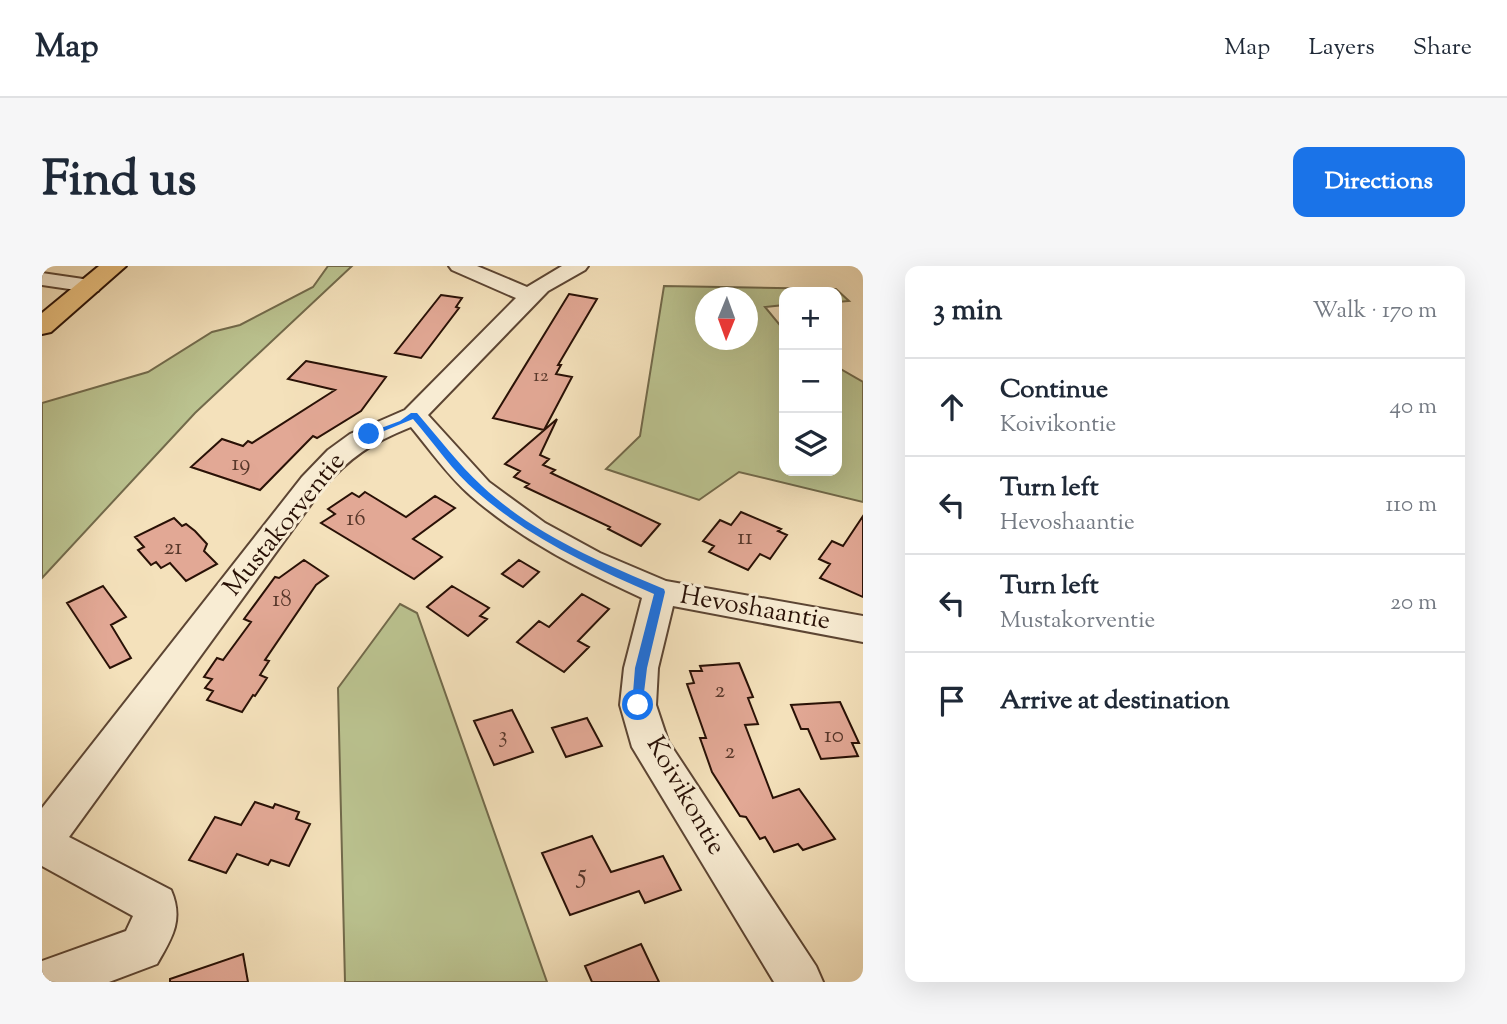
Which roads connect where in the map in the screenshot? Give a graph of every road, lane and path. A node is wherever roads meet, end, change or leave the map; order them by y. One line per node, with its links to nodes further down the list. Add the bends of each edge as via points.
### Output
1 (114, 266): 5 (main road)
2 (459, 266): 6 (street)
3 (578, 266): 6 (street, Mustakorventie)
4 (42, 279): 5 (street)
5 (90, 286): 7 (main road)
6 (530, 296): 8 (street, Mustakorventie)
7 (42, 326)
8 (414, 415): 9 (street, Hevoshaantie, via 479,488 534,530 589,561); 11 (street, Mustakorventie, via 339,453 312,483)
9 (660, 592): 10 (street, Hevoshaantie); 13 (street, Koivikontie, via 641,668 638,705 651,747)
10 (863, 629)
11 (42, 842): 12 (street, Mustakorventie, via 156,905 154,927 141,948)
12 (46, 982)
13 (800, 982)

